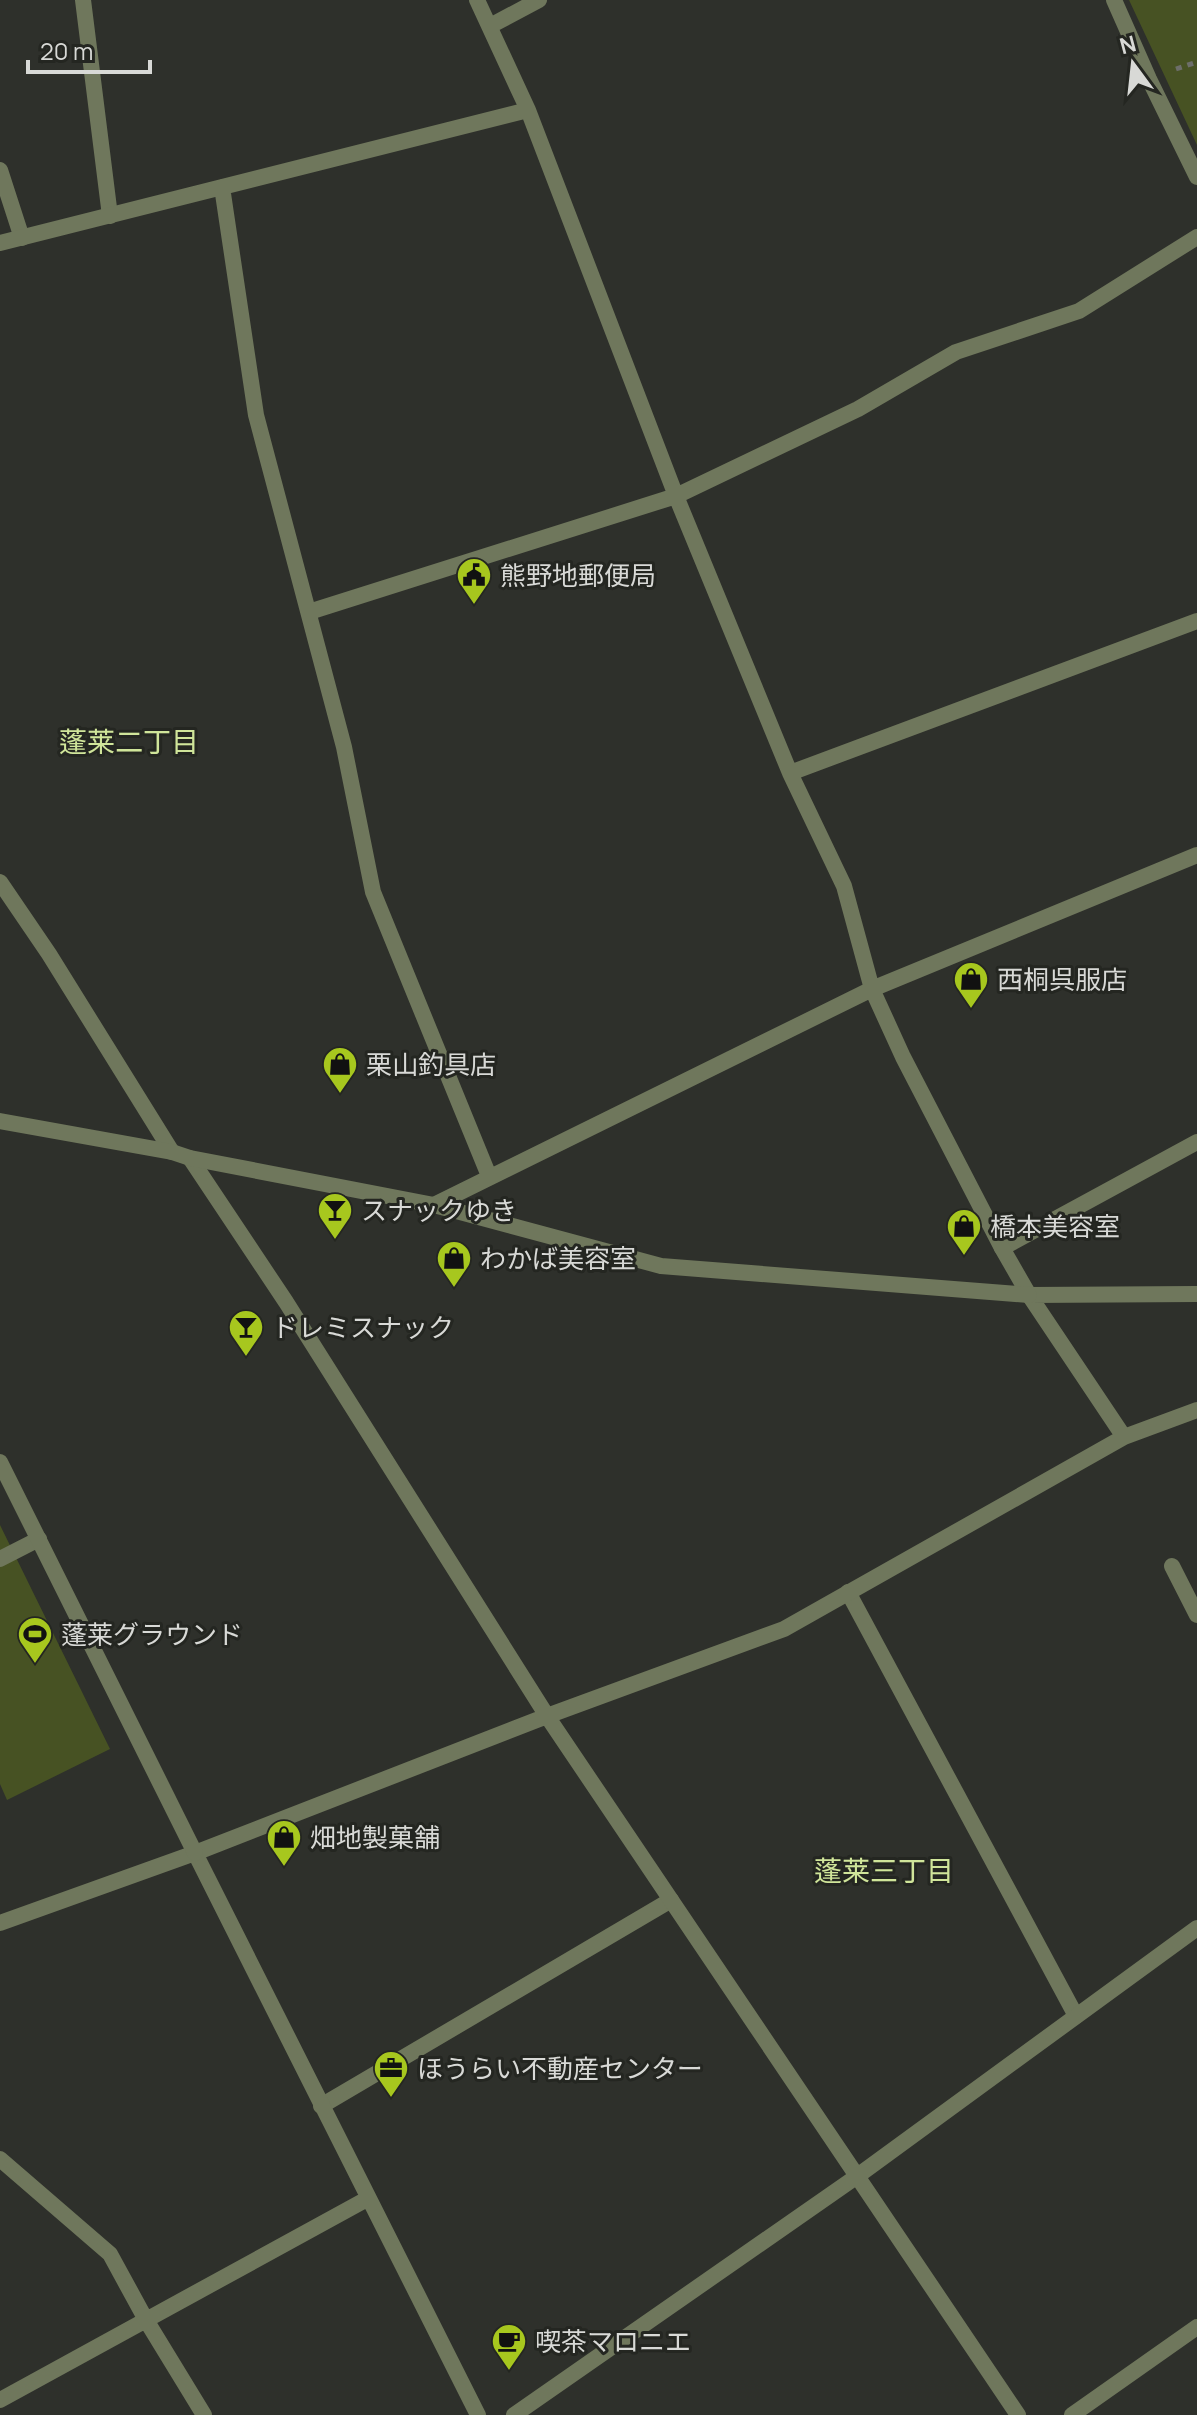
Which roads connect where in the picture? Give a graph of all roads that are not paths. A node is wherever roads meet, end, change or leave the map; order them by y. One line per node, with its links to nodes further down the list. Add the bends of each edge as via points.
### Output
1 (83, 0): 10 (street)
2 (477, 0): 5 (street)
3 (539, 0): 5 (street)
4 (1114, 0): 8 (street)
5 (490, 26): 6 (street)
6 (528, 110): 9 (street); 14 (street)
7 (0, 170): 12 (street)
8 (1197, 177)
9 (222, 187): 10 (street); 15 (street, via 256,415)
10 (110, 216): 12 (street)
11 (1197, 237): 14 (street, via 1079,311 956,352 858,409)
12 (22, 238): 13 (street)
13 (0, 243)
14 (676, 496): 15 (street); 17 (street)
15 (309, 612): 25 (street, via 344,747 373,892)
16 (1197, 621): 17 (street)
17 (790, 773): 20 (street, via 844,886)
18 (1197, 855): 20 (street)
19 (0, 882): 23 (street)
20 (872, 989): 25 (street); 27 (street)
21 (0, 1121): 23 (street)
22 (1197, 1142): 27 (street)
23 (172, 1152): 24 (street)
24 (190, 1158): 26 (street); 38 (street)
25 (489, 1176): 26 (street)
26 (434, 1205): 29 (street, via 661,1266)
27 (1002, 1248): 29 (street)
28 (1197, 1294): 29 (street)
29 (1029, 1295): 31 (street)
30 (1197, 1410): 31 (street)
31 (1124, 1437): 36 (street)
32 (0, 1462): 33 (street)
33 (39, 1539): 34 (street); 39 (street)
34 (0, 1559)
35 (1172, 1566): 37 (street)
36 (848, 1592): 38 (street, via 784,1629); 43 (street)
37 (1197, 1615)
38 (547, 1716): 39 (street); 40 (street)
39 (195, 1853): 41 (street); 44 (street)
40 (671, 1900): 44 (street); 46 (street)
41 (0, 1923)
42 (1197, 1928): 43 (street)
43 (1076, 2016): 46 (street)
44 (321, 2106): 47 (street)
45 (0, 2159): 48 (street, via 110,2254)
46 (856, 2177): 53 (street); 54 (street)
47 (367, 2199): 48 (street); 52 (street)
48 (146, 2320): 50 (street); 51 (street)
49 (1197, 2327): 55 (street)
50 (0, 2400)
51 (204, 2415)
52 (478, 2415)
53 (514, 2415)
54 (1018, 2415)
55 (1072, 2415)

